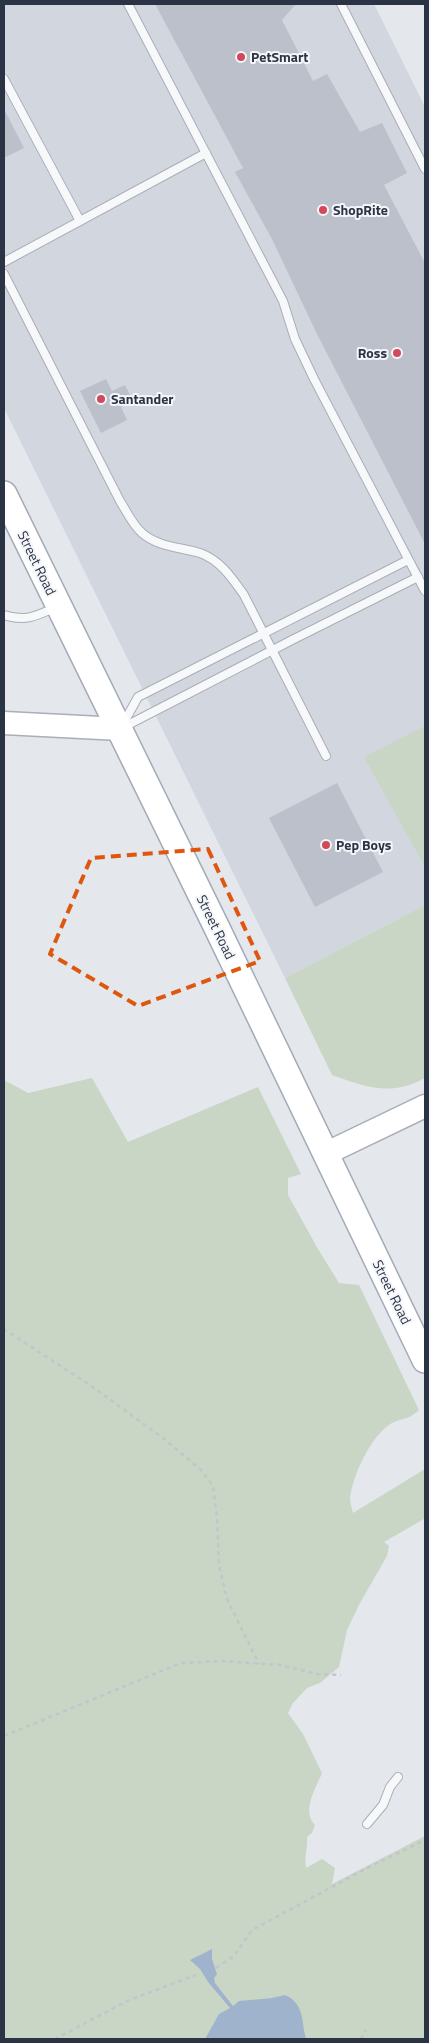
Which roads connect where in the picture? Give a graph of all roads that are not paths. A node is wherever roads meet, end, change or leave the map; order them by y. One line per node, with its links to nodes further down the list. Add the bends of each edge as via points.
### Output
1 (128, 4): 4 (lane)
2 (342, 4): 5 (lane)
3 (4, 79): 6 (lane)
4 (206, 153): 6 (lane); 10 (lane, via 282,300 294,339 316,384)
5 (425, 168)
6 (80, 221): 7 (lane)
7 (4, 262)
8 (4, 274): 15 (lane, via 134,524 157,542 200,553 223,568 244,595)
9 (4, 494): 13 (main road, Street Road)
10 (408, 560): 11 (lane); 15 (lane)
11 (418, 578): 12 (lane); 16 (lane)
12 (425, 591)
13 (58, 606): 14 (lane, via 32,618 17,620); 18 (main road, Street Road)
14 (4, 615)
15 (262, 634): 16 (lane); 18 (lane, via 138,697)
16 (271, 650): 18 (lane); 19 (lane)
17 (4, 723): 18 (street)
18 (120, 729): 21 (main road, Street Road)
19 (326, 756)
20 (425, 1106): 21 (street)
21 (325, 1154): 22 (main road, Street Road)
22 (425, 1360)
23 (398, 1777): 24 (lane)
24 (368, 1824)

